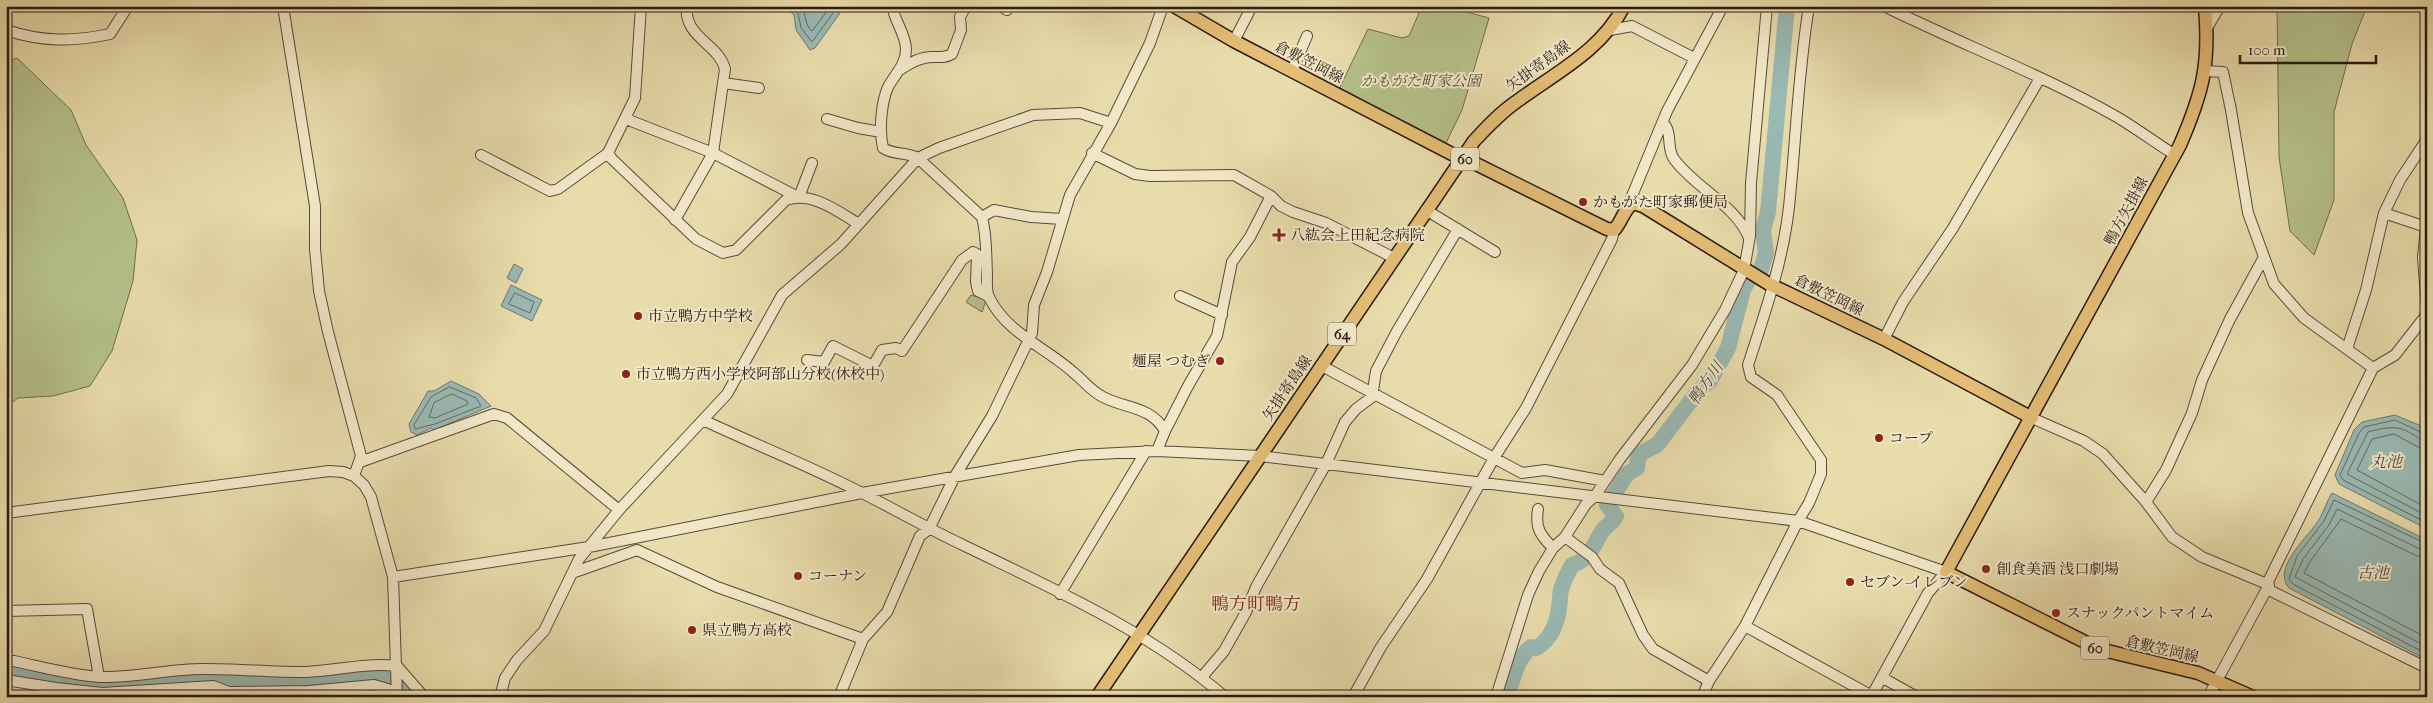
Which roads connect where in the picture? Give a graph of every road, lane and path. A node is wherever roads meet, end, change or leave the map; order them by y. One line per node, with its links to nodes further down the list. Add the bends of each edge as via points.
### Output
1 (128, 6): 18 (street, via 110,34 88,39 40,39)
2 (283, 6): 79 (street, via 315,206 319,290)
3 (641, 6): 30 (street, via 637,85)
4 (687, 6): 27 (street, via 690,25 696,36 723,62)
5 (893, 6): 23 (street, via 905,40)
6 (966, 6): 23 (street, via 960,17 961,30 952,54 914,60)
7 (1163, 6): 31 (street, via 1150,43)
8 (1174, 6): 21 (main road, 倉敷笠岡線 / 60)
9 (1252, 6): 21 (street)
10 (1624, 6): 19 (main road, 矢掛寄島線 / 64)
11 (1723, 6): 22 (street)
12 (1766, 6): 54 (street, via 1751,183)
13 (1808, 6): 59 (street, via 1789,208)
14 (1884, 6): 26 (street)
15 (2205, 6): 17 (main road, 鴨方矢掛線)
16 (2220, 6): 17 (street)
17 (2207, 28): 25 (main road, 鴨方矢掛線)
18 (6, 30)
19 (1610, 30): 22 (street, via 1632,26); 40 (main road, 矢掛寄島線 / 64, via 1497,117)
20 (1306, 36): 24 (street)
21 (1234, 41): 24 (main road, 倉敷笠岡線 / 60)
22 (1694, 58): 32 (street)
23 (901, 69): 33 (street, via 888,87)
24 (1292, 71): 40 (main road, 倉敷笠岡線 / 60, via 1454,156)
25 (2205, 71): 39 (main road, 鴨方矢掛線, via 2194,113); 57 (street, via 2223,72 2248,213)
26 (2040, 78): 39 (street, via 2118,118); 67 (street, via 1953,228 1903,302)
27 (724, 83): 28 (street); 36 (street)
28 (759, 88)
29 (827, 119): 33 (street)
30 (626, 120): 35 (street); 36 (street)
31 (1112, 122): 37 (street); 41 (street, via 1080,113 1033,115)
32 (1663, 123): 45 (street); 54 (street, via 1668,130 1672,157 1740,222)
33 (881, 132): 41 (street, via 883,148 887,151)
34 (2427, 139): 47 (street, via 2400,180)
35 (608, 153): 38 (street, via 558,189 550,191); 50 (street)
36 (714, 153): 43 (street); 50 (street)
37 (1092, 154): 44 (street, via 1135,174 1234,175); 49 (street, via 1070,195)
38 (481, 155)
39 (2175, 155): 73 (main road, 鴨方矢掛線)
40 (1462, 157): 46 (main road, 矢掛寄島線 / 64); 53 (main road, 倉敷笠岡線 / 60)
41 (918, 158): 48 (street); 51 (street)
42 (812, 164): 43 (street)
43 (798, 196): 50 (street, via 786,200 736,250 723,253 696,239); 51 (street, via 815,199)
44 (1271, 196): 56 (street, via 1281,206 1326,223); 65 (street, via 1250,237 1232,262)
45 (1627, 208): 53 (main road); 58 (main road, 倉敷笠岡線, via 1633,203 1643,206)
46 (1426, 210): 52 (street); 56 (main road, 矢掛寄島線 / 64)
47 (2384, 213): 62 (street, via 2426,227 2423,257); 68 (street)
48 (982, 217): 49 (street, via 994,210); 60 (street)
49 (1062, 219): 66 (street, via 1034,306 1032,333)
50 (675, 220)
51 (859, 224): 74 (street, via 827,257 782,295 727,394)
52 (1458, 229): 55 (street); 72 (street, via 1396,331 1376,371)
53 (1614, 230): 78 (street, via 1548,368)
54 (1750, 240): 58 (street)
55 (1495, 252)
56 (1394, 258): 70 (main road, 矢掛寄島線 / 64)
57 (2264, 259): 68 (street, via 2274,284 2304,318); 87 (street, via 2230,319 2166,470)
58 (1744, 270): 59 (main road, 倉敷笠岡線); 83 (street, via 1725,310 1692,365)
59 (1771, 285): 67 (main road, 倉敷笠岡線); 91 (street, via 1748,365 1751,377 1777,395 1821,460 1821,474)
60 (988, 296): 66 (street, via 1009,323); 69 (street, via 978,291 977,254 973,252 962,260 902,351 896,348 882,350 873,366 833,346 824,362)
61 (1180, 296): 65 (street)
62 (2426, 304): 63 (street)
63 (2427, 310)
64 (2427, 314): 71 (street, via 2395,355)
65 (1222, 315): 75 (street, via 1217,336)
66 (1028, 340): 75 (street, via 1074,372 1092,391 1141,409 1155,418); 82 (street, via 992,416)
67 (1884, 340): 73 (main road, 倉敷笠岡線)
68 (2347, 349): 71 (street)
69 (807, 360)
70 (1322, 366): 72 (street); 77 (main road, 矢掛寄島線 / 64)
71 (2373, 368): 99 (street)
72 (1374, 393): 78 (street); 80 (street, via 1345,422)
73 (2032, 418): 87 (street, via 2084,441 2103,454); 96 (main road)
74 (703, 420): 85 (street); 89 (street)
75 (1165, 431): 76 (street)
76 (1151, 451): 77 (street); 82 (street, via 1079,455); 100 (street)
77 (1260, 456): 80 (street); 103 (main road, 矢掛寄島線 / 64)
78 (1494, 458): 83 (street, via 1522,473 1545,470); 84 (street)
79 (360, 462): 81 (street); 89 (street, via 494,414 507,418)
80 (1326, 464): 84 (street); 109 (street, via 1224,651)
81 (354, 476): 90 (street, via 329,471); 98 (street, via 371,497)
82 (955, 476): 85 (street); 92 (street)
83 (1605, 481): 86 (street)
84 (1481, 483): 86 (street); 121 (street, via 1427,579)
85 (862, 493): 92 (street); 94 (street)
86 (1595, 496): 91 (street); 93 (street, via 1586,504)
87 (2146, 502): 99 (street, via 2172,537 2202,557)
88 (1538, 509): 95 (street, via 1536,524)
89 (619, 510): 94 (street)
90 (6, 513)
91 (1798, 521): 96 (street); 102 (street)
92 (929, 529): 100 (street); 104 (street, via 920,536 887,612)
93 (1565, 537): 95 (street); 113 (street, via 1619,583 1653,649)
94 (588, 547): 97 (street); 98 (street)
95 (1553, 548): 122 (street, via 1528,595)
96 (1946, 572): 110 (street, via 1928,593); 112 (main road, 倉敷笠岡線 / 60, via 2098,649)
97 (572, 573): 104 (street, via 637,550 717,586); 117 (street, via 544,631 505,678)
98 (393, 577): 106 (street)
99 (2268, 584): 107 (street, via 2271,591); 112 (street)
100 (1060, 594): 103 (street)
101 (6, 611): 108 (street, via 87,609)
102 (1745, 626): 113 (street); 114 (street)
103 (1139, 636): 109 (street); 119 (main road, 矢掛寄島線 / 64)
104 (863, 639): 118 (street)
105 (6, 661): 108 (street)
106 (396, 666): 108 (street, via 384,664 308,672 203,669); 115 (street); 116 (street)
107 (2427, 668)
108 (99, 677)
109 (1202, 677): 120 (street)
110 (1883, 678): 114 (street); 124 (street)
111 (6, 680): 115 (street, via 102,693 213,686 229,692 309,691 374,684 388,689)
112 (2218, 680): 125 (street); 126 (main road, 倉敷笠岡線 / 60)
113 (1709, 681): 123 (street)
114 (1872, 696)
115 (397, 697)
116 (424, 697)
117 (500, 697)
118 (839, 697)
119 (1097, 697)
120 (1225, 697)
121 (1352, 697)
122 (1496, 697)
123 (1702, 697)
124 (1917, 697)
125 (2208, 697)
126 (2253, 697)

